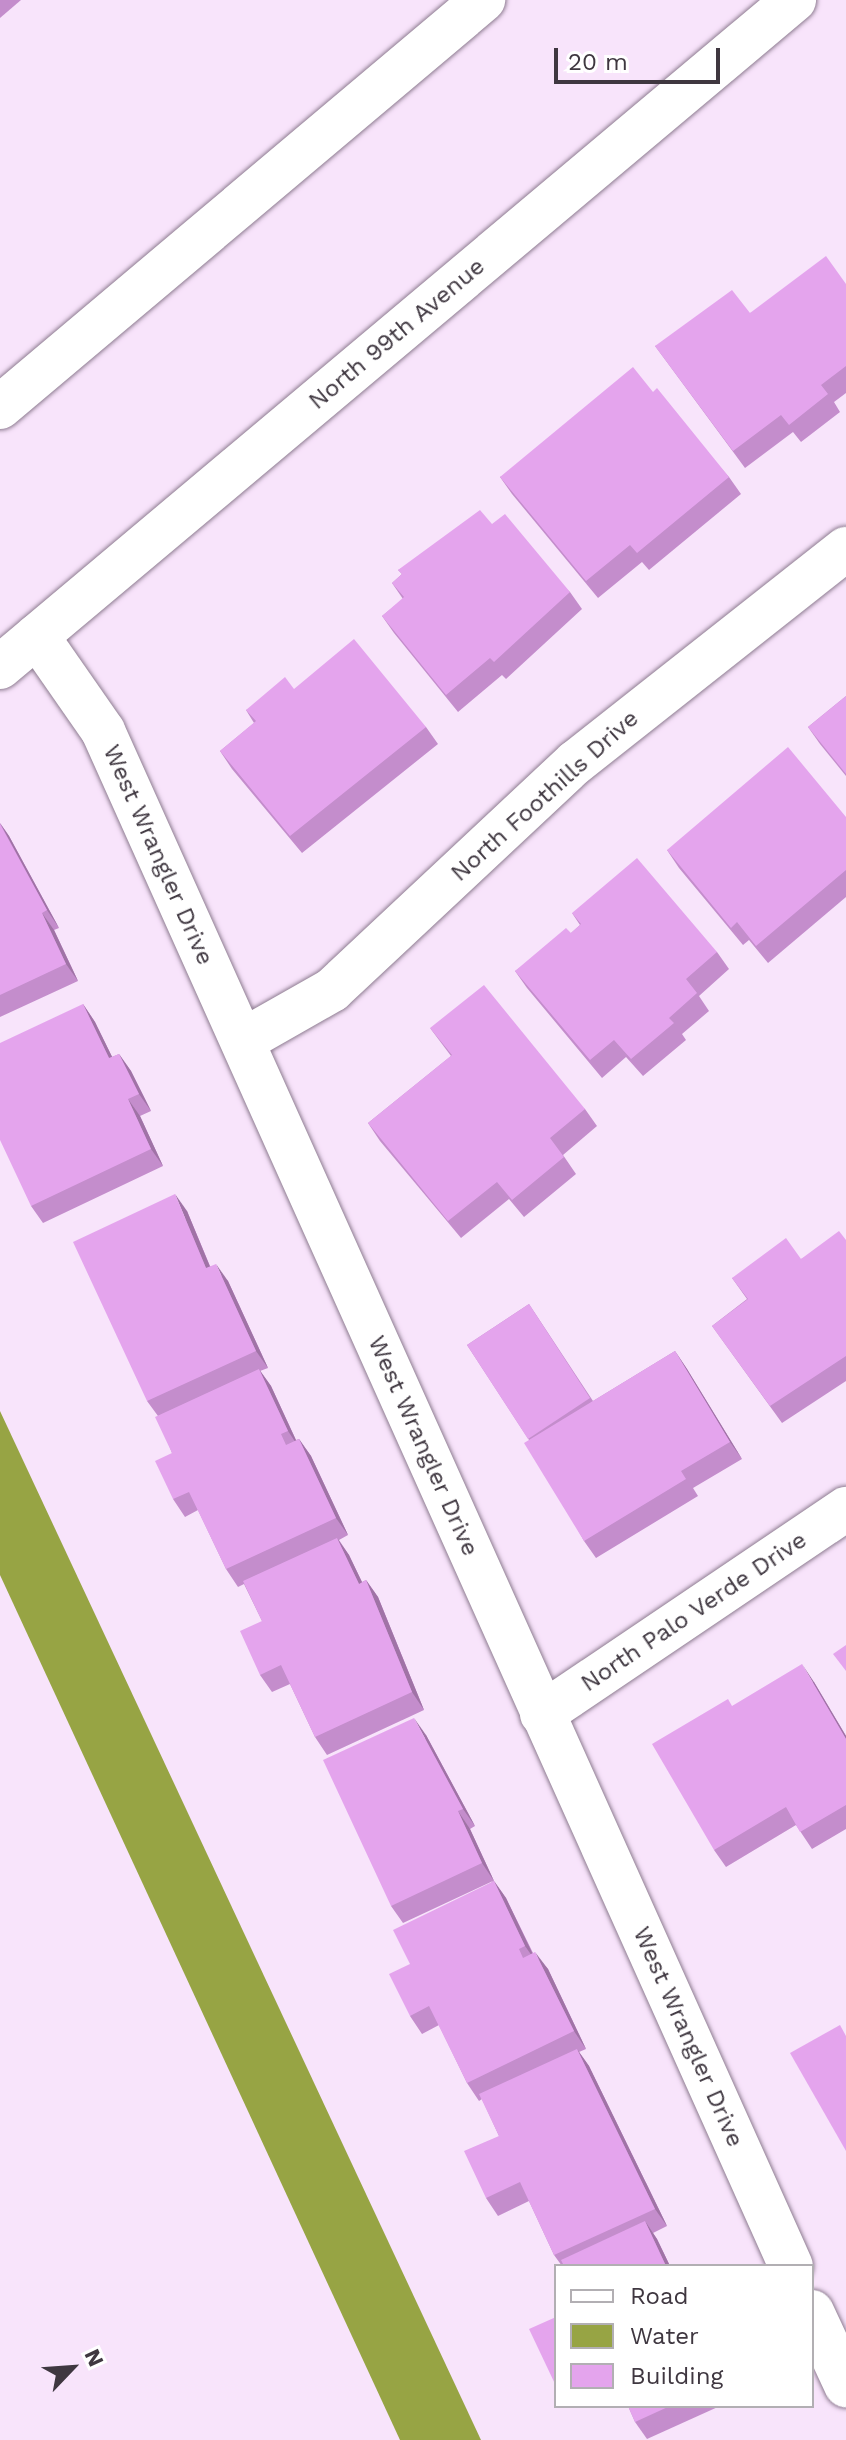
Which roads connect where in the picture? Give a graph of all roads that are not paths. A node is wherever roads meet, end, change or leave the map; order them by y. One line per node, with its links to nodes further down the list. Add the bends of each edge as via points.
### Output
1 (483, 0): 3 (street)
2 (794, 0): 5 (street, North 99th Avenue)
3 (0, 407)
4 (846, 549): 7 (street, North Foothills Drive, via 576,762 332,990)
5 (37, 636): 6 (street, North 99th Avenue); 7 (street, West Wrangler Drive, via 103,731)
6 (0, 667)
7 (244, 1040): 9 (street, West Wrangler Drive)
8 (846, 1509): 9 (street, North Palo Verde Drive)
9 (542, 1714): 10 (street, West Wrangler Drive)
10 (790, 2264)

